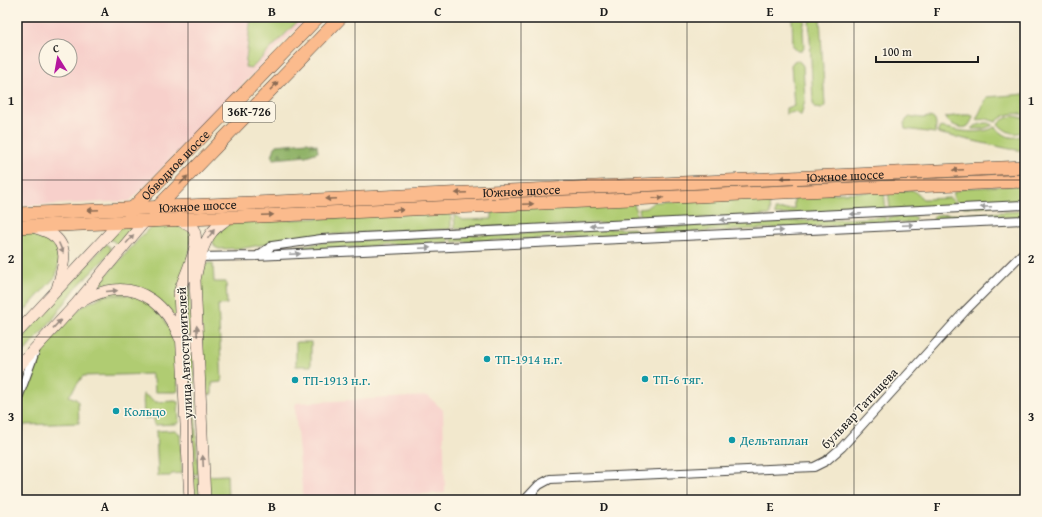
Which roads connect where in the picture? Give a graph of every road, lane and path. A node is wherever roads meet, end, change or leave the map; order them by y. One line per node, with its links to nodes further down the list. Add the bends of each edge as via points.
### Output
1 (318, 17): 7 (main road, Обводное шоссе / 36К-726)
2 (341, 17): 6 (main road, Обводное шоссе / 36К-726, one-way to 2)
3 (1025, 167): 6 (main road, Южное шоссе, one-way to 6)
4 (1025, 181): 9 (main road, Южное шоссе, one-way to 4)
5 (1025, 205): 19 (street, one-way to 19, via 321,239 272,246)
6 (157, 208): 7 (main road, Южное шоссе); 12 (main road, Обводное шоссе / 36К-726)
7 (132, 209): 8 (main road, Южное шоссе, one-way to 8); 13 (main road, Обводное шоссе)
8 (17, 214)
9 (229, 217): 10 (main road, Южное шоссе); 20 (main road, улица Автостроителей, one-way to 9, via 212,231)
10 (176, 220): 12 (main road, Южное шоссе); 20 (main road, улица Автостроителей, via 188,224 196,234)
11 (1025, 220): 19 (street, one-way to 11)
12 (145, 221): 13 (main road, Южное шоссе); 18 (main road, one-way to 12)
13 (120, 222): 15 (main road, Южное шоссе); 16 (main road)
14 (17, 227): 15 (main road, Южное шоссе)
15 (31, 227): 21 (main road, one-way to 21, via 51,234 62,248 64,259)
16 (100, 243): 18 (main road, via 112,244); 21 (main road)
17 (1025, 250): 31 (street, бульвар Татищева, via 966,310 842,447 826,461 814,467 550,479 539,485)
18 (115, 256): 22 (main road)
19 (256, 256): 20 (street)
20 (196, 257): 25 (main road, улица Автостроителей, via 181,284); 26 (main road, улица Автостроителей, one-way to 20, via 194,280)
21 (57, 290): 23 (main road)
22 (76, 304): 24 (main road, one-way to 22); 25 (main road, улица Автостроителей, one-way to 25, via 106,291 126,290 144,295 159,305 168,316)
23 (17, 333)
24 (37, 346): 27 (main road); 28 (street)
25 (183, 349): 26 (main road); 29 (main road, улица Автостроителей)
26 (198, 352): 30 (main road, улица Автостроителей, one-way to 26)
27 (18, 366)
28 (17, 401)
29 (190, 500)
30 (205, 500)
31 (525, 500)

